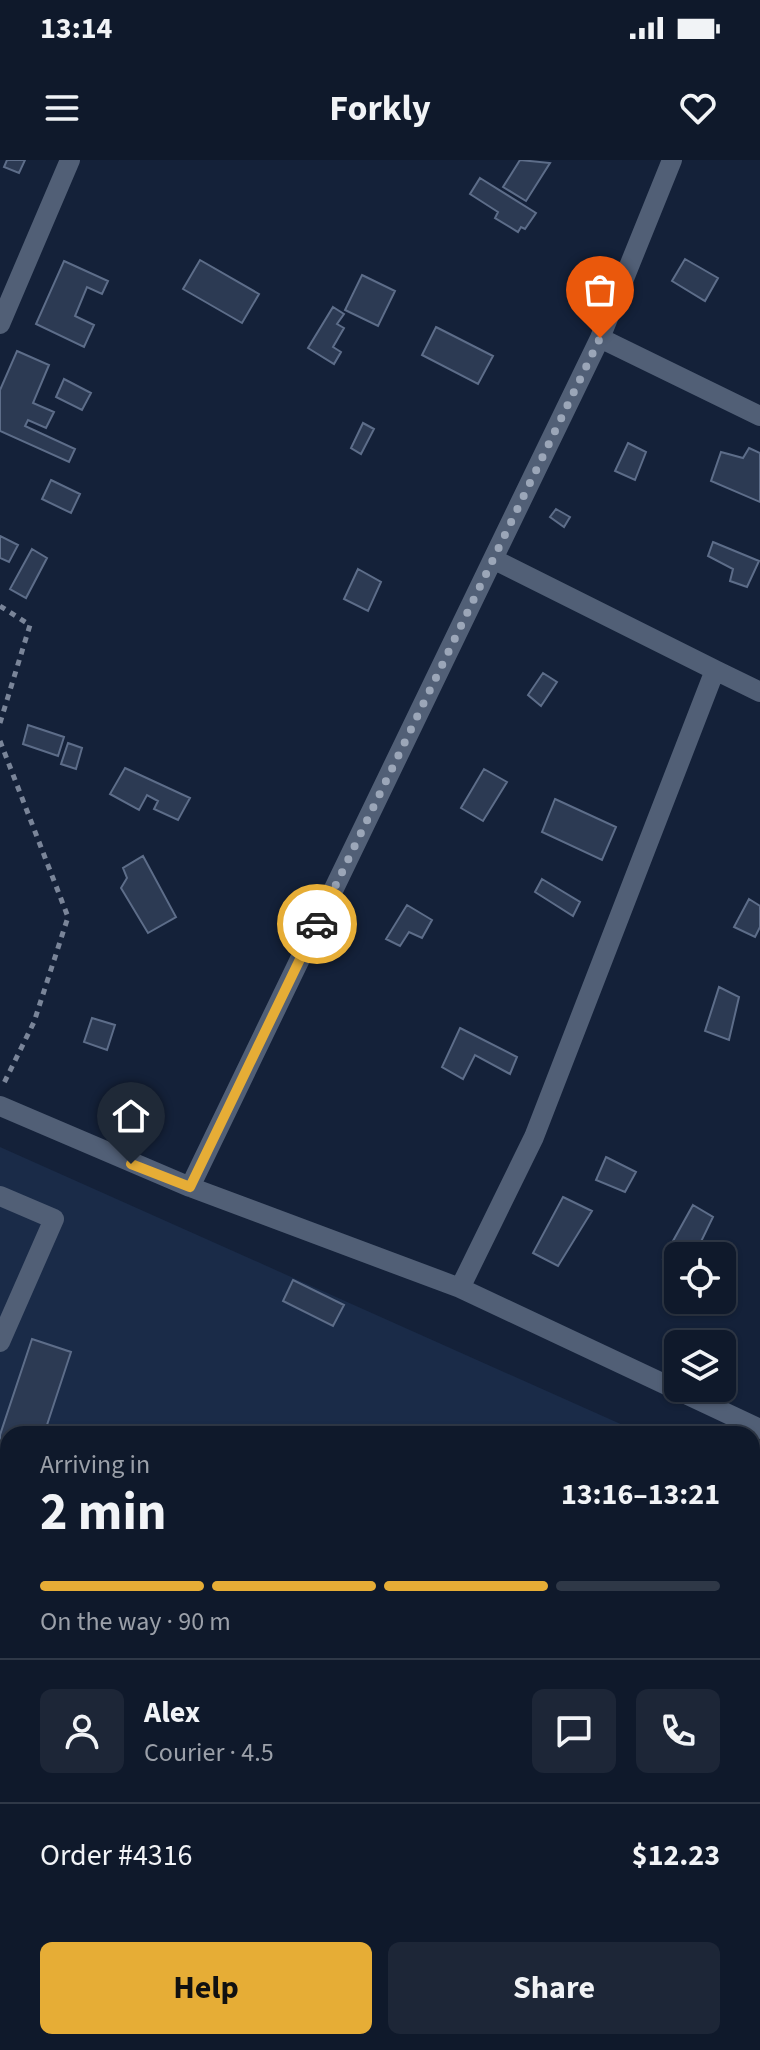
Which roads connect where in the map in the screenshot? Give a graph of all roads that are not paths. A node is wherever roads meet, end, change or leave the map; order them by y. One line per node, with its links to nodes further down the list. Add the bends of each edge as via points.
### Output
1 (70, 160): 3 (street)
2 (672, 160): 4 (street)
3 (0, 324)
4 (600, 338): 5 (street); 6 (street)
5 (760, 416)
6 (493, 559): 7 (street); 10 (street)
7 (715, 670): 8 (street); 12 (street, via 540,1124)
8 (760, 692)
9 (0, 1106): 10 (street)
10 (190, 1187): 12 (street)
11 (0, 1196): 13 (street, via 54,1219)
12 (460, 1288): 14 (street)
13 (0, 1342)
14 (754, 1426)

